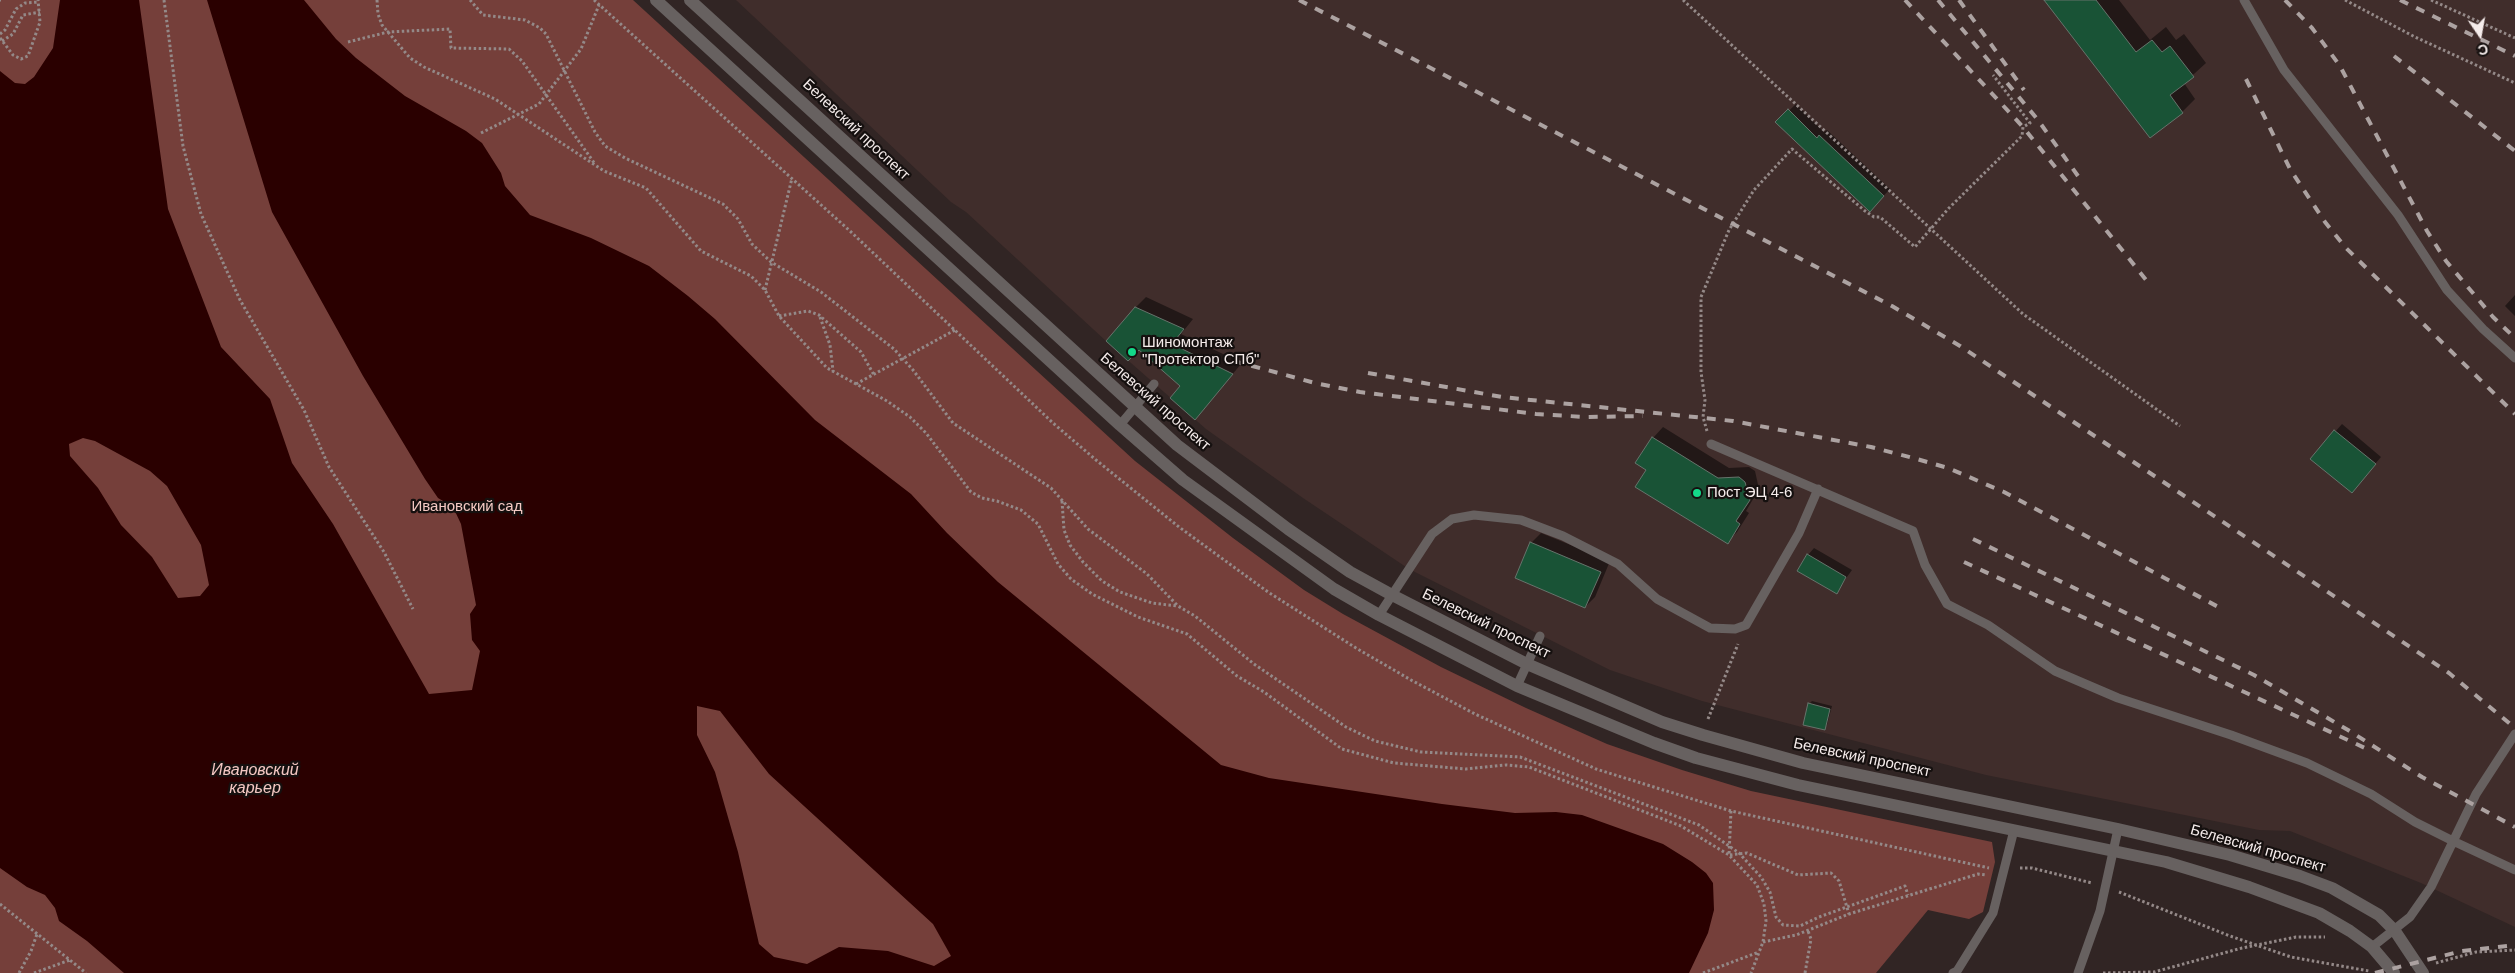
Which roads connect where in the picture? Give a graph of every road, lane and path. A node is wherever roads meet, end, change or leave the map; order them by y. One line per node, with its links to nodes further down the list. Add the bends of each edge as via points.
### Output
1 (164, 0): 48 (path, via 183,146 201,214 240,300 304,410 330,467 384,552)
2 (377, 0): 15 (path, via 378,14)
3 (470, 0): 20 (path, via 483,14 525,20 540,28)
4 (656, 0): 41 (street)
5 (690, 0): 40 (street, Белевский проспект)
6 (1683, 0): 28 (path)
7 (2244, 0): 35 (lane, via 2284,70 2398,215 2447,290)
8 (2344, 0): 13 (path)
9 (2358, 0): 13 (path)
10 (2431, 0): 17 (path)
11 (38, 1): 14 (path); 16 (path, via 25,3 16,9)
12 (600, 5): 20 (path, via 581,49)
13 (2355, 5): 22 (path)
14 (40, 12): 18 (path, via 23,15 13,34); 18 (path, via 38,29 26,58 13,55)
15 (388, 32): 19 (path); 23 (path, via 450,29 450,48 509,49 522,61); 24 (path, via 410,58 424,67 470,86)
16 (0, 34)
17 (2515, 38)
18 (1, 40)
19 (348, 42)
20 (564, 72): 23 (path); 29 (path, via 594,132 605,146 723,204 738,219 752,244)
21 (1993, 75): 28 (path, via 2030,123 2023,127 2022,136)
22 (2515, 83)
23 (546, 95): 24 (path, via 539,104); 26 (path, via 594,163)
24 (520, 115): 25 (path); 26 (path)
25 (481, 133)
26 (604, 171): 30 (path, via 646,188 700,251 751,276)
27 (792, 178): 29 (path)
28 (1931, 230): 42 (path, via 2023,314); 43 (path, via 1915,247 1880,217 1865,211 1792,149 1786,154 1740,209 1701,297 1703,417)
29 (771, 262): 30 (path); 34 (path, via 821,292)
30 (765, 290): 32 (path)
31 (819, 315): 32 (path, via 808,311); 36 (path, via 830,345); 37 (path, via 862,352)
32 (779, 316): 36 (path)
33 (955, 330): 34 (path)
34 (903, 358): 37 (path); 45 (path, via 953,423 1051,488)
35 (2515, 358)
36 (833, 372): 38 (path)
37 (874, 374): 38 (path)
38 (856, 384): 63 (path, via 910,416 971,492 1022,510 1038,524 1058,564 1072,579 1092,594 1138,617 1187,634 1237,676 1342,749 1404,764 1466,769 1506,765 1529,767 1681,826)
39 (1154, 384): 40 (lane)
40 (1135, 408): 41 (lane); 46 (street, Белевский проспект, via 1177,445 1288,529 1350,572)
41 (1120, 425): 49 (street, via 1183,480 1269,544 1334,589)
42 (2180, 426)
43 (1711, 444): 44 (lane)
44 (1818, 489): 50 (lane, via 1799,533); 59 (lane, via 1913,531 1925,565 1947,604 1988,625 2055,671 2118,698 2307,763 2372,794)
45 (1062, 500): 47 (path, via 1088,529 1154,580); 47 (path, via 1064,530 1070,544 1102,581 1120,592 1152,603)
46 (1392, 595): 49 (lane); 50 (lane, via 1432,534 1452,519 1474,515 1521,520 1563,536 1618,564 1657,599 1710,628 1735,629); 52 (street, Белевский проспект)
47 (1178, 606): 60 (path, via 1206,624 1254,664 1358,734 1421,752 1520,757 1699,825)
48 (413, 608)
49 (1379, 615): 53 (street)
50 (1746, 625): 55 (path, via 1713,702)
51 (1540, 636): 52 (lane)
52 (1527, 664): 53 (lane); 55 (street, Белевский проспект, via 1662,722)
53 (1517, 686): 58 (street, via 1696,758 1798,785)
54 (2515, 734): 59 (lane, via 2476,794)
55 (1703, 735): 57 (street, Белевский проспект, via 1803,763)
56 (1732, 811): 60 (path)
57 (2118, 829): 61 (lane); 72 (street, Белевский проспект, via 2230,855 2300,876 2332,888 2365,906)
58 (2014, 830): 61 (street); 65 (lane)
59 (2453, 841): 64 (lane); 72 (lane, via 2431,887 2410,917)
60 (1730, 846): 62 (path); 63 (path)
61 (2113, 851): 66 (lane); 77 (street, via 2166,862 2284,900 2319,913)
62 (1739, 854): 63 (path); 69 (path, via 1747,853 1798,875 1831,873 1839,882); 69 (path, via 1765,883 1776,917 1782,925 1800,926)
63 (1729, 855): 75 (path, via 1757,885 1766,921)
64 (2515, 870)
65 (2003, 874): 66 (path, via 2032,868); 67 (path, via 1978,874); 82 (lane, via 1993,913)
66 (2106, 887): 76 (path); 89 (lane)
67 (1908, 895): 69 (path, via 1905,886); 70 (path)
68 (0, 904): 73 (path)
69 (1847, 906): 70 (path)
70 (1849, 914): 71 (path)
71 (1808, 931): 75 (path); 88 (path, via 1810,944)
72 (2395, 931): 77 (lane); 81 (street, Белевский проспект)
73 (37, 934): 80 (path); 83 (path)
74 (2330, 937): 76 (path, via 2296,937)
75 (1763, 942): 79 (path)
76 (2256, 946): 90 (path, via 2154,972); 91 (path, via 2292,957 2362,968)
77 (2372, 947): 92 (street)
78 (2515, 950): 81 (path, via 2476,952)
79 (1760, 952): 86 (path); 87 (path)
80 (70, 960): 84 (path); 85 (path)
81 (2422, 971)
82 (1958, 972)
83 (19, 973)
84 (34, 973)
85 (86, 973)
86 (1703, 973)
87 (1750, 973)
88 (1805, 973)
89 (2078, 973)
90 (2103, 973)
91 (2371, 973)
92 (2394, 973)

